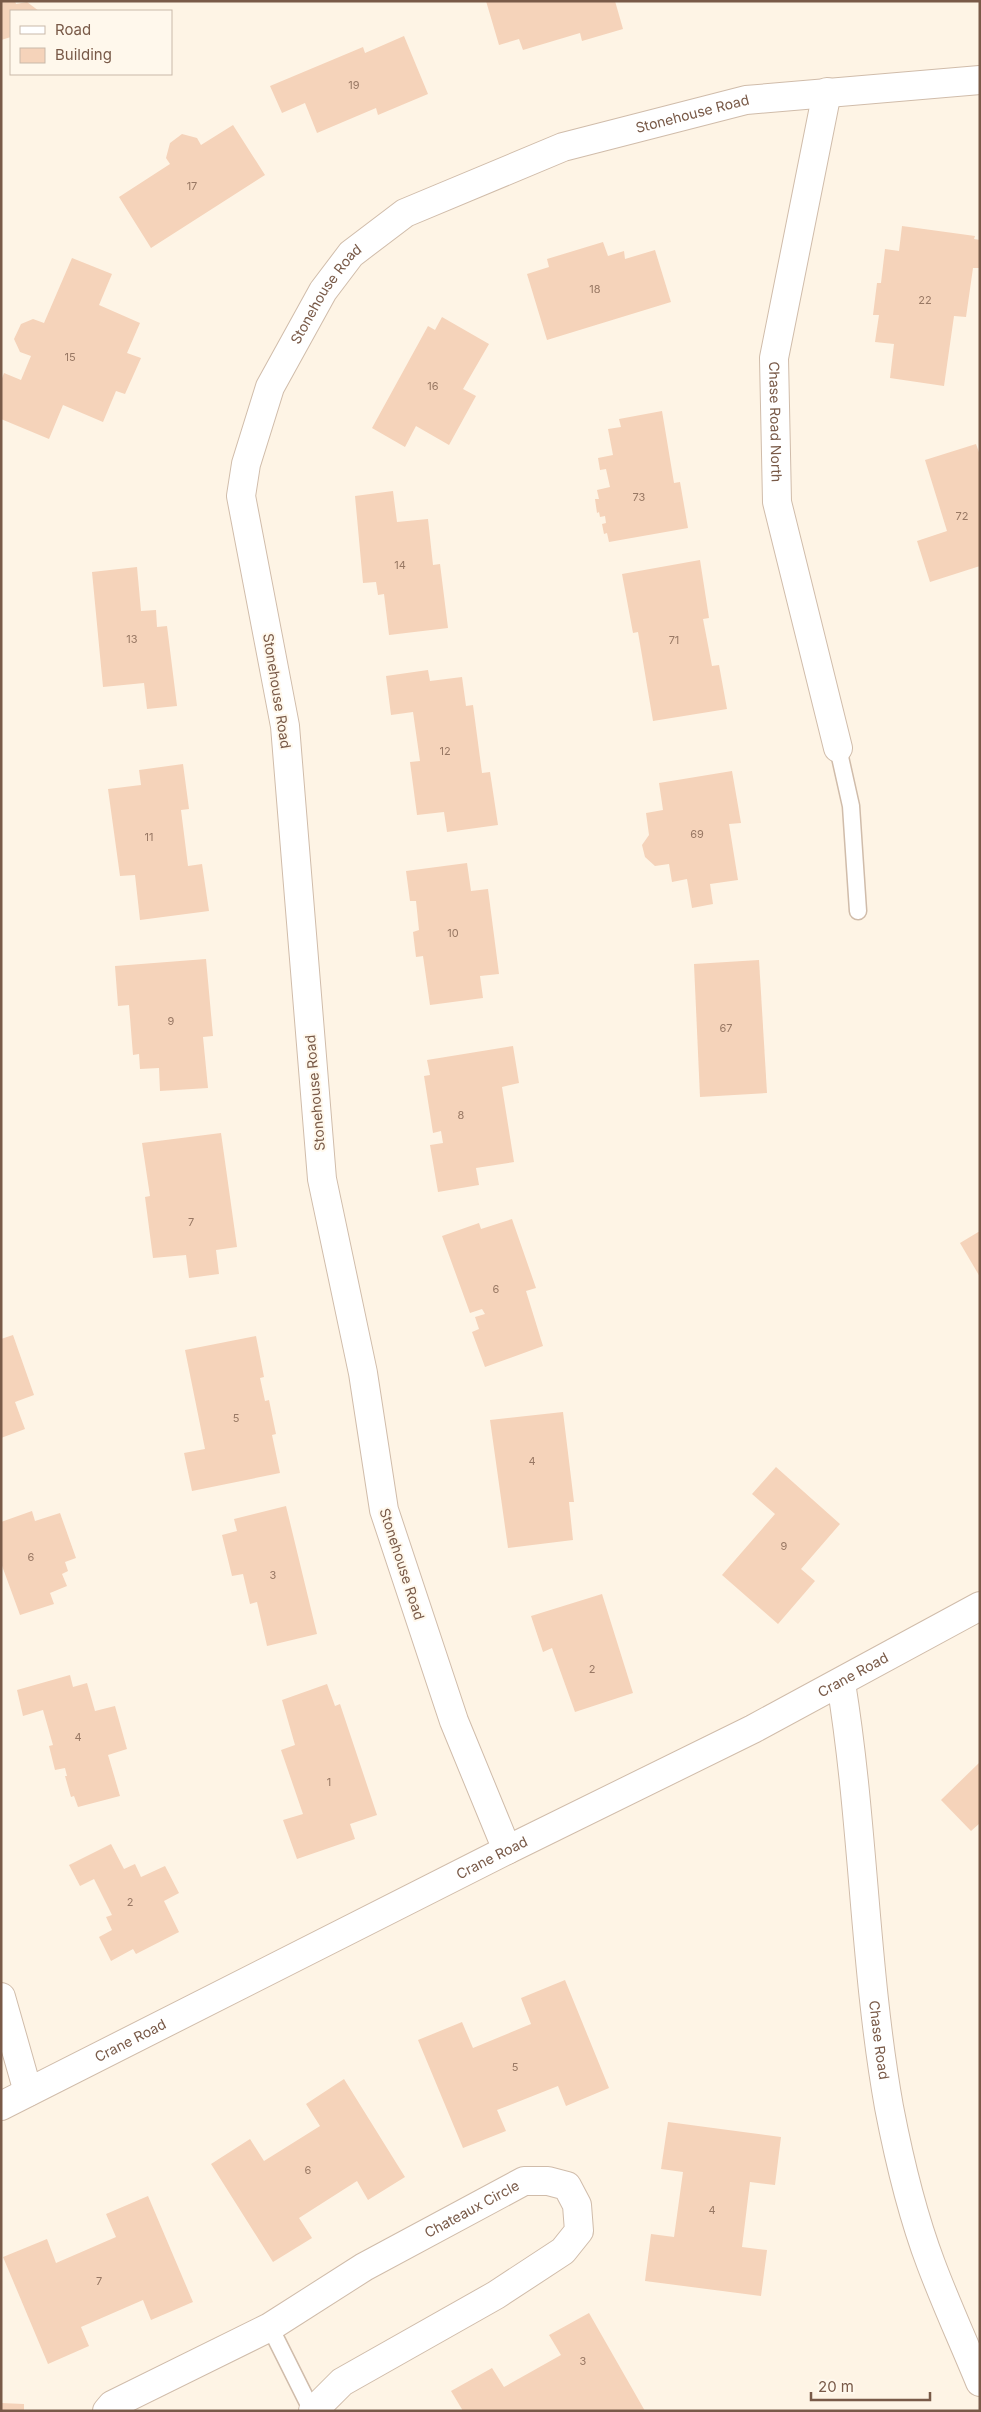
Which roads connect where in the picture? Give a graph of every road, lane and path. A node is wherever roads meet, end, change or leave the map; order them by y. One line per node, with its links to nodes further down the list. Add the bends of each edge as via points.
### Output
1 (980, 80): 2 (street, Stonehouse Road)
2 (827, 92): 3 (street, Chase Road North, via 774,358 777,502); 7 (street, Stonehouse Road, via 746,100 563,147 405,213 350,254 323,291 270,387 246,464 241,496 285,726 322,1179 363,1373 384,1510 454,1721)
3 (838, 748): 4 (lane, via 850,806)
4 (858, 911)
5 (980, 1606): 6 (street, Crane Road)
6 (841, 1683): 7 (street, Crane Road); 12 (street, Chase Road, via 852,1761 881,2052 890,2108 903,2167 931,2262)
7 (507, 1850): 9 (street, Crane Road)
8 (1, 1997): 9 (street)
9 (28, 2092): 10 (street, Crane Road)
10 (1, 2106)
11 (270, 2327): 13 (street, Chateaux Circle, via 112,2405); 14 (lane, Chateaux Circle); 14 (street, Chateaux Circle, via 364,2267 524,2181 548,2181 567,2186 577,2205 579,2231 563,2251 496,2296 342,2382)
12 (980, 2382)
13 (107, 2411)
14 (313, 2411)

